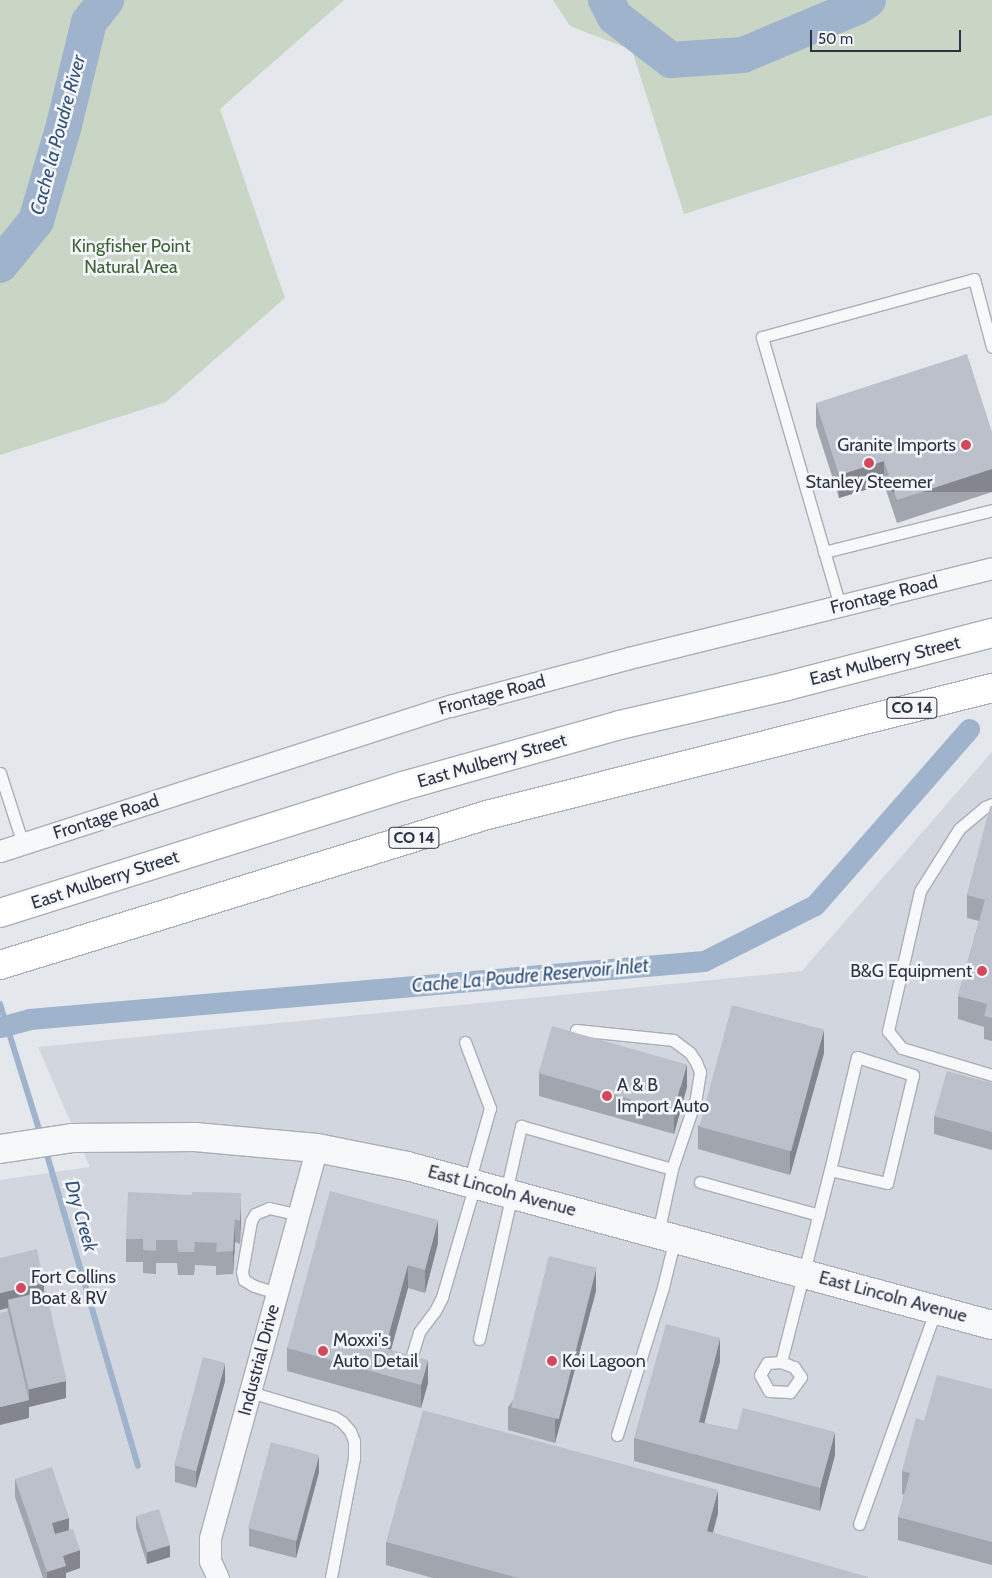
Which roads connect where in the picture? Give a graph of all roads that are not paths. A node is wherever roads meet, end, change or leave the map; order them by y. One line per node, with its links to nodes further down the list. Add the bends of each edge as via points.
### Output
1 (992, 347): 3 (lane, via 974,279 762,337)
2 (992, 510): 3 (lane)
3 (824, 552): 5 (lane)
4 (992, 568): 5 (street, Frontage Road)
5 (840, 606): 12 (street, Frontage Road, via 450,706)
6 (992, 633): 8 (highway, East Mulberry Street)
7 (992, 650): 8 (highway)
8 (787, 686): 14 (highway, East Mulberry Street, via 620,725 403,786)
9 (992, 688): 15 (highway, CO 14, via 487,815)
10 (0, 773): 12 (lane)
11 (992, 804): 18 (lane, via 985,806 959,829 920,891 888,1031 902,1048)
12 (23, 844): 13 (street, Frontage Road)
13 (0, 851)
14 (0, 913)
15 (0, 965)
16 (576, 1030): 21 (lane, via 673,1040 690,1053 700,1072 696,1098)
17 (465, 1042): 24 (lane, via 490,1108)
18 (992, 1075)
19 (318, 1148): 20 (street, East Lincoln Avenue, via 195,1137 73,1138); 24 (street, East Lincoln Avenue); 26 (street, Industrial Drive)
20 (0, 1149)
21 (672, 1169): 25 (lane, via 522,1126); 28 (lane)
22 (830, 1170): 22 (lane, via 856,1057 913,1074 887,1183); 27 (lane)
23 (700, 1182): 27 (lane)
24 (472, 1183): 25 (street, East Lincoln Avenue); 35 (lane, via 442,1297 419,1332)
25 (509, 1193): 28 (street, East Lincoln Avenue); 33 (lane)
26 (299, 1215): 30 (street, Industrial Drive); 30 (lane, via 269,1208 255,1214 251,1221 242,1272 244,1280)
27 (819, 1215): 29 (lane)
28 (666, 1236): 29 (street, East Lincoln Avenue); 37 (lane, via 663,1287)
29 (804, 1273): 31 (street, East Lincoln Avenue); 34 (lane)
30 (277, 1293): 36 (street, Industrial Drive)
31 (936, 1309): 32 (street, East Lincoln Avenue); 38 (lane)
32 (992, 1325)
33 (479, 1339)
34 (781, 1362)
35 (409, 1365)
36 (250, 1392): 39 (street, Industrial Drive, via 210,1538 210,1561); 40 (lane, via 334,1418 350,1431 354,1458)
37 (616, 1435)
38 (859, 1524)
39 (216, 1575)
40 (331, 1578)

